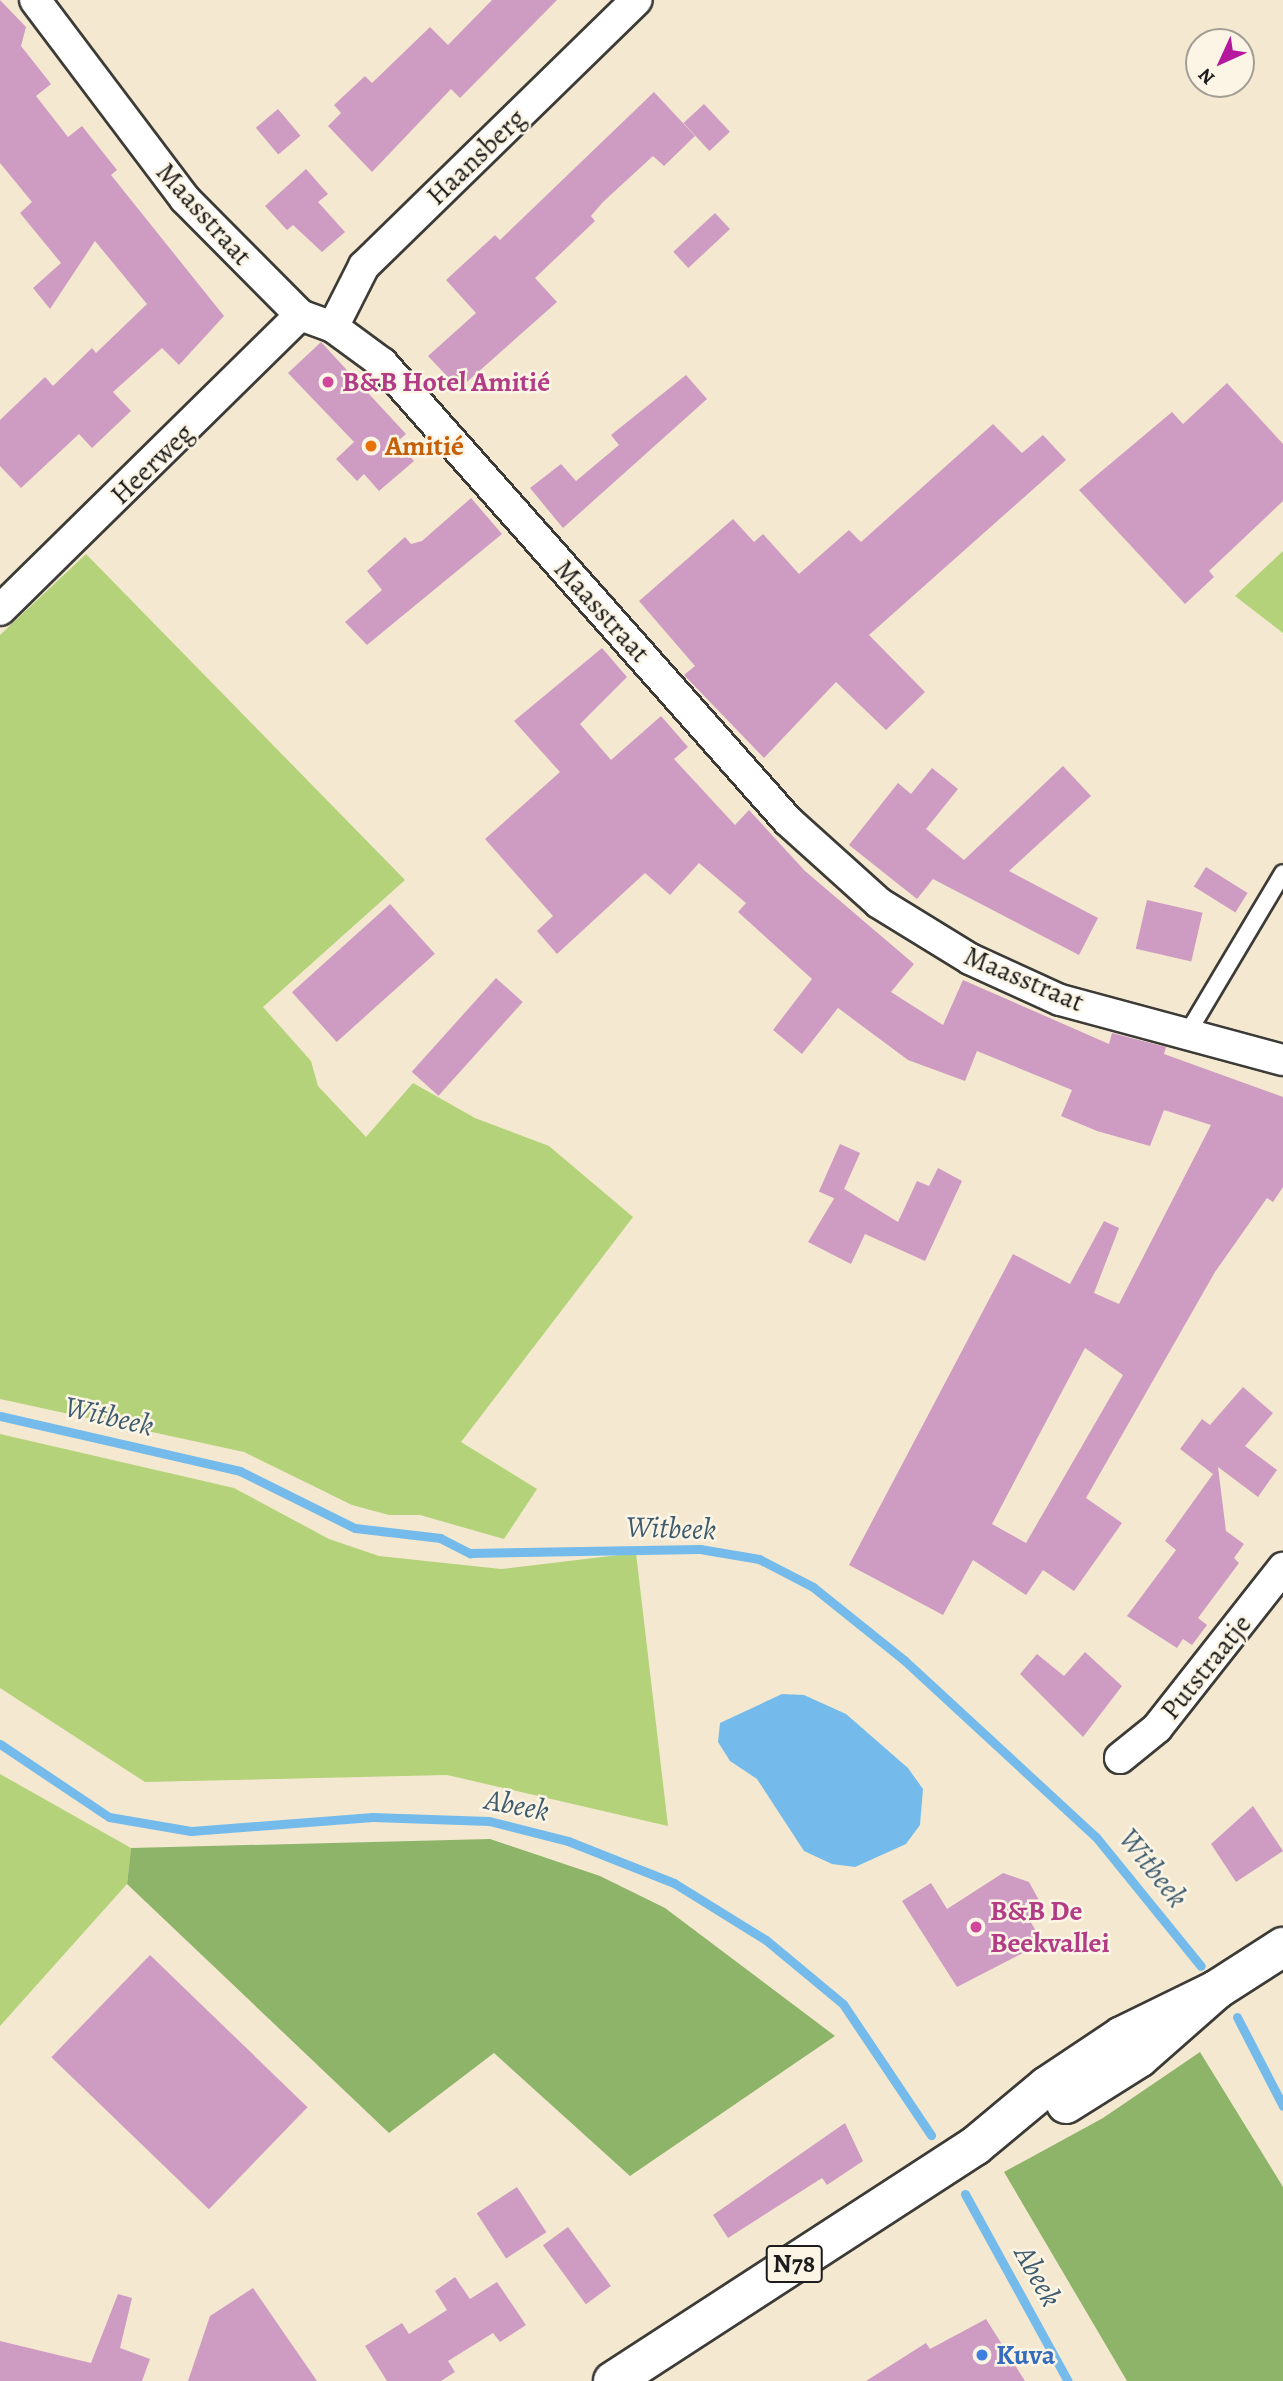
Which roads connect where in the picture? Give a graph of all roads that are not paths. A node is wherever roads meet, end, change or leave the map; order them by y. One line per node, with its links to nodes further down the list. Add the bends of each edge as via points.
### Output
1 (35, 0): 3 (street, Maasstraat, via 185,200)
2 (637, 0): 4 (street, Haansberg, via 364,266)
3 (300, 315): 4 (street, Maasstraat); 5 (street, Heerweg)
4 (333, 327): 7 (street, Maasstraat, via 382,363 788,821 879,904 970,959 1060,1000)
5 (0, 610)
6 (1283, 873): 7 (lane)
7 (1187, 1034): 8 (street, Maasstraat)
8 (1283, 1060)
9 (1283, 1568): 10 (street, Putstraatje, via 1157,1728)
10 (1120, 1758)
11 (1283, 1947): 12 (main road, N78, via 1216,1990 1122,2036 1047,2086 975,2146)
12 (613, 2381)

